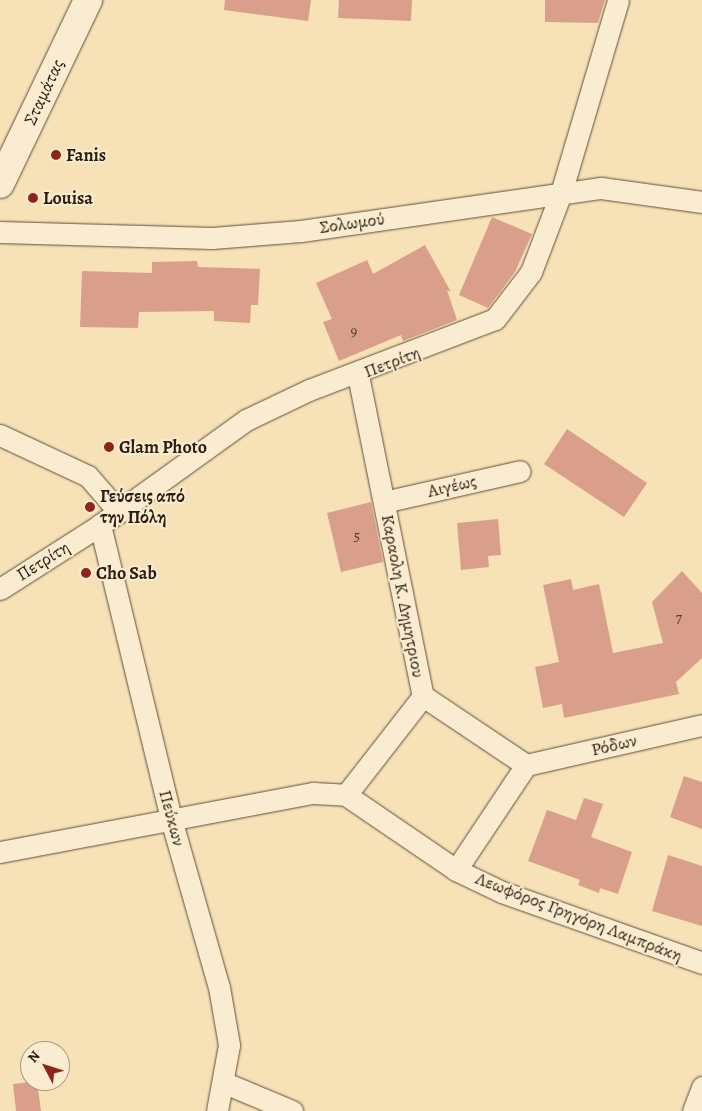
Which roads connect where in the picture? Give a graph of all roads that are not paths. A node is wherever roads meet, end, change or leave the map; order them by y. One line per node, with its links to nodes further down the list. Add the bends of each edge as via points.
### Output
1 (88, 0): 3 (street, Σταμάτας)
2 (618, 0): 4 (street, Πετρίτη)
3 (0, 184)
4 (561, 193): 5 (street, Σολωμού, via 601,188); 6 (street, Σολωμού, via 301,231 212,238); 7 (street, Πετρίτη, via 531,272 495,319)
5 (702, 202)
6 (0, 232)
7 (358, 374): 10 (street, Καραολη Κ. Δημητριου); 11 (street, Πετρίτη, via 309,390 246,420)
8 (0, 435): 11 (street, via 88,476)
9 (520, 471): 10 (street, Αιγέως)
10 (384, 502): 14 (street, Καραολη Κ. Δημητριου)
11 (119, 512): 12 (street, Πετρίτη)
12 (100, 526): 13 (street, Πετρίτη); 18 (street, Πεύκων)
13 (0, 589)
14 (423, 696): 16 (street, Καραολη Κ. Δημητριου); 17 (street)
15 (702, 725): 16 (street, Ρόδων)
16 (526, 765): 20 (street)
17 (346, 795): 18 (street, via 313,792); 20 (street, Λεωφόρος Γρηγόρη Λαμπράκη)
18 (171, 819): 19 (street); 22 (street, Πεύκων, via 219,987 229,1045)
19 (0, 852)
20 (456, 870): 21 (street, Λεωφόρος Γρηγόρη Λαμπράκη, via 502,892)
21 (702, 963)
22 (225, 1083): 24 (street, Πεύκων); 25 (street)
23 (702, 1087): 26 (street)
24 (217, 1111)
25 (292, 1111)
26 (693, 1111)

